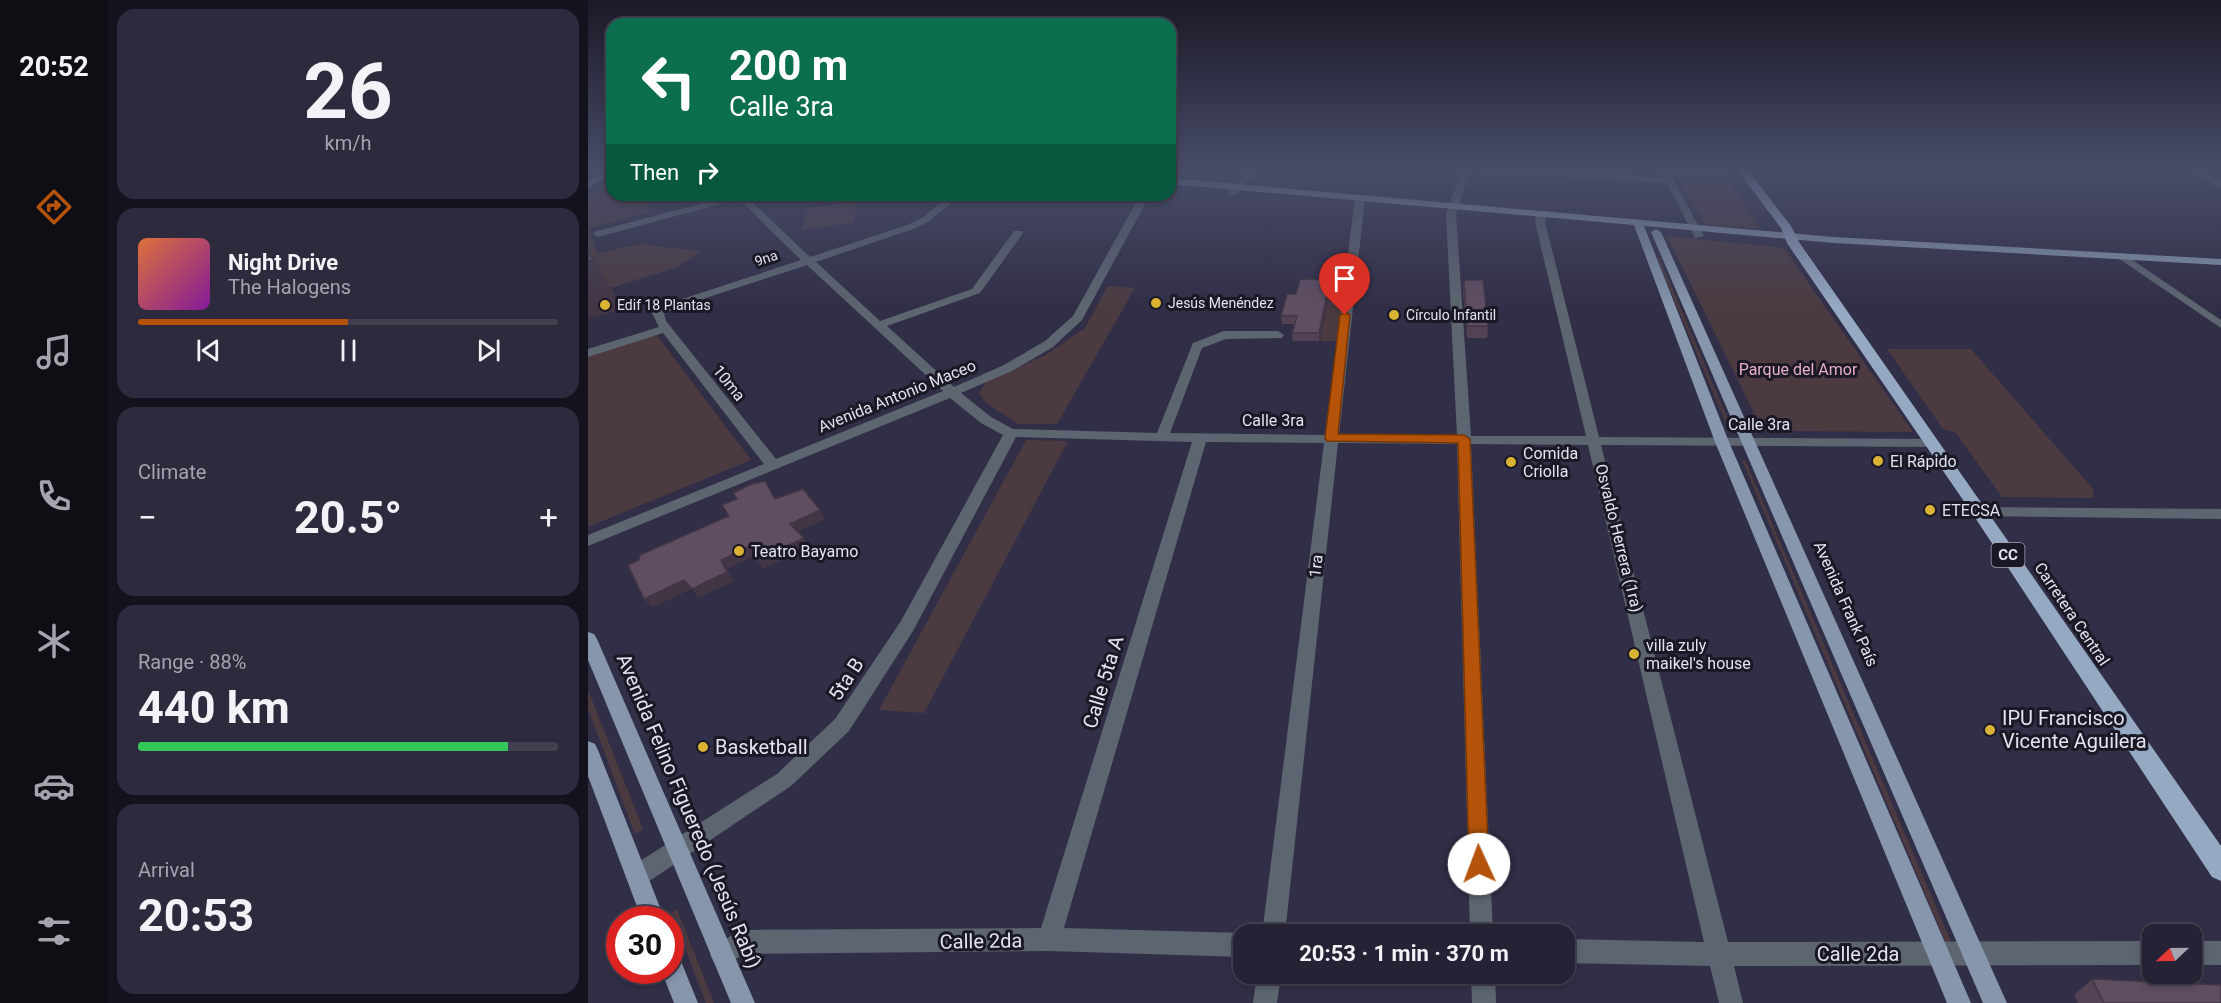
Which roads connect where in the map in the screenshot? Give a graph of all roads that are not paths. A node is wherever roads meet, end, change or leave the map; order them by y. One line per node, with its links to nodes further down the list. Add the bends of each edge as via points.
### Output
1 (672, 215): 15 (street)
2 (762, 215): 18 (street, Calle 3ra)
3 (930, 215): 18 (street, 9na, via 910,227)
4 (1134, 215): 26 (street, Avenida Antonio Maceo, via 1078,318 1049,344 1008,368)
5 (1357, 215): 30 (street, 1ra)
6 (1452, 215): 31 (street)
7 (1505, 215): 11 (main road)
8 (1687, 215): 13 (street)
9 (1765, 215): 16 (highway, Carretera Central / CC)
10 (1777, 215): 16 (highway, Carretera Central / CC)
11 (1541, 218): 12 (main road); 32 (street, Osvaldo Herrera (1ra))
12 (1647, 227): 13 (main road); 33 (main road); 34 (main road, Avenida Frank País)
13 (1696, 232): 16 (main road)
14 (1018, 233): 21 (street, via 976,291)
15 (598, 234)
16 (1790, 239): 17 (main road); 35 (highway, Carretera Central / CC)
17 (2122, 256): 19 (main road); 22 (street)
18 (806, 260): 20 (street, 9na, via 674,305 658,313); 21 (street, Calle 3ra)
19 (2221, 262)
20 (662, 325): 24 (street, 9na); 25 (street, 9na); 36 (street, 10ma)
21 (879, 325): 26 (street, Calle 3ra)
22 (2221, 325)
23 (1278, 335): 28 (street, via 1224,335 1197,346)
24 (588, 343)
25 (588, 353)
26 (953, 392): 27 (street, Calle 3ra, via 999,429); 36 (street, Avenida Antonio Maceo)
27 (1011, 433): 28 (street, Calle 3ra); 42 (street, 5ta B, via 907,626 842,725 784,780)
28 (1162, 437): 29 (street, Calle 3ra)
29 (1200, 438): 30 (street, Calle 3ra); 48 (street, Calle 5ta A)
30 (1331, 438): 31 (street, Calle 3ra); 46 (street, 1ra)
31 (1464, 439): 32 (street, Calle 3ra); 47 (street)
32 (1595, 441): 33 (street, Calle 3ra); 55 (street, Osvaldo Herrera (1ra))
33 (1722, 442): 34 (street, Calle 3ra); 56 (main road)
34 (1750, 442): 35 (street, Calle 3ra); 51 (main road, Avenida Frank País)
35 (1930, 442): 37 (highway, Carretera Central / CC)
36 (773, 465): 39 (street, Avenida Antonio Maceo)
37 (1980, 512): 38 (street); 43 (highway, Carretera Central / CC)
38 (2221, 514)
39 (588, 541)
40 (588, 639): 42 (main road, Avenida Felino Figueredo (Jesús Rabí))
41 (588, 750): 44 (main road)
42 (678, 851): 44 (street, 5ta B); 57 (main road, Avenida Felino Figueredo (Jesús Rabí))
43 (2221, 868)
44 (637, 876): 45 (main road)
45 (649, 906)
46 (1275, 924)
47 (1482, 924)
48 (1049, 939): 49 (street, Calle 2da); 57 (street, Calle 2da, via 740,942)
49 (1233, 945)
50 (1575, 951): 55 (street, Calle 2da)
51 (1974, 952): 52 (street, Calle 2da); 56 (street, Calle 2da); 67 (main road, Avenida Frank País)
52 (2142, 953)
53 (2202, 953): 54 (street)
54 (2221, 953)
55 (1719, 954): 56 (street, Calle 2da); 65 (street, Osvaldo Herrera (1ra))
56 (1939, 954): 66 (main road)
57 (722, 955): 62 (main road, Avenida Felino Figueredo (Jesús Rabí))
58 (679, 984): 61 (main road)
59 (1268, 984): 63 (street)
60 (1483, 984): 64 (street)
61 (686, 1003)
62 (743, 1003)
63 (1265, 1003)
64 (1484, 1003)
65 (1731, 1003)
66 (1959, 1003)
67 (1995, 1003)

